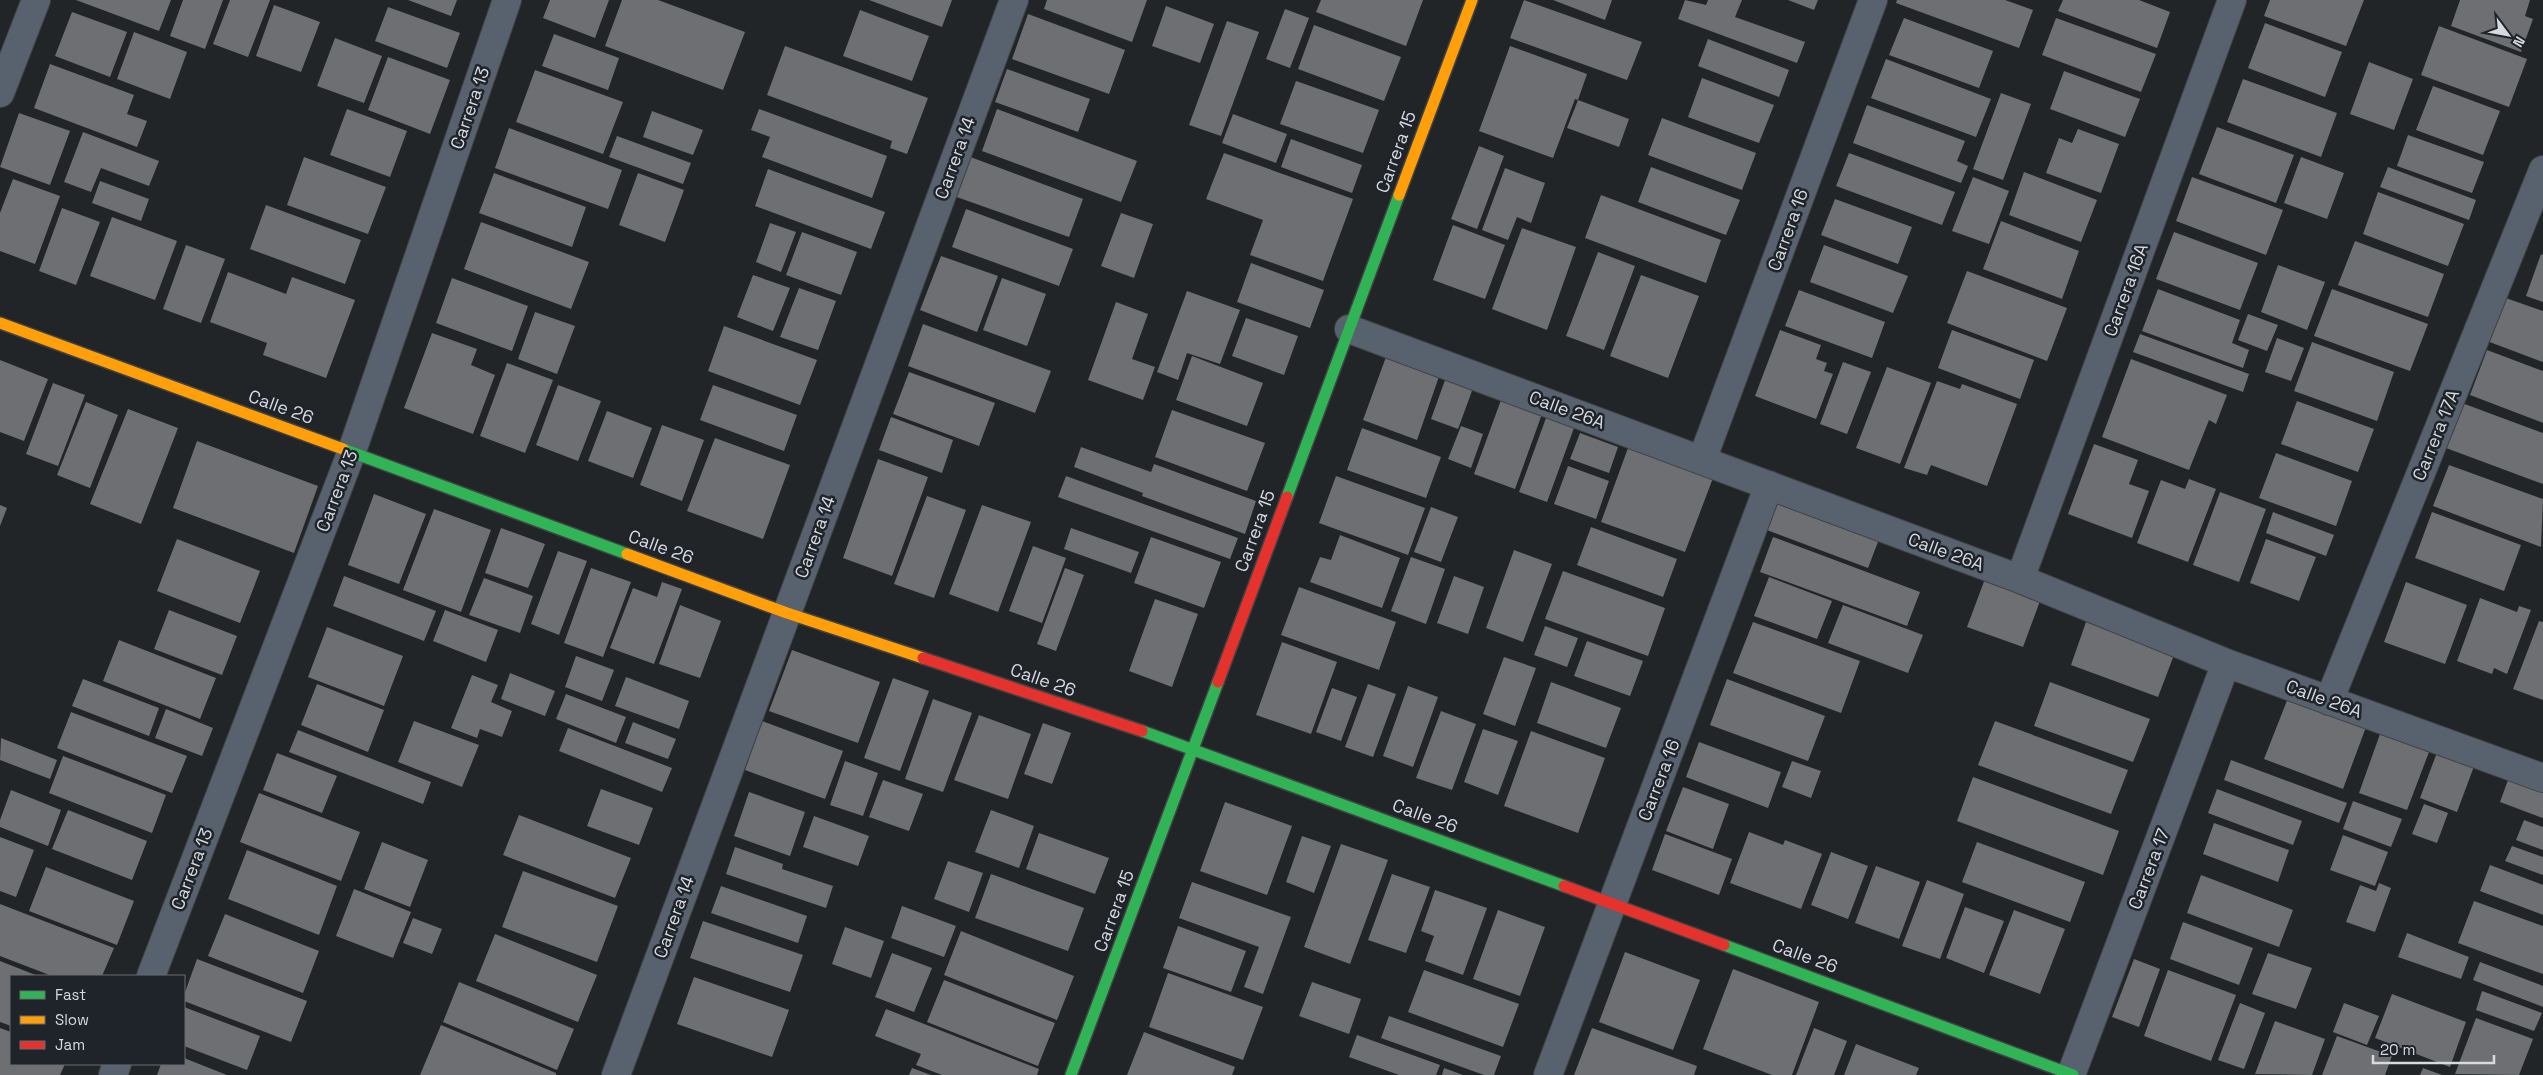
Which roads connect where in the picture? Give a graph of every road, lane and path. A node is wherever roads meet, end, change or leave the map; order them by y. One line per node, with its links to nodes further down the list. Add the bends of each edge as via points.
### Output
1 (36, 0): 7 (street)
2 (507, 0): 11 (street, Carrera 13)
3 (1014, 0): 15 (street, Carrera 14)
4 (1472, 0): 10 (street, Carrera 15)
5 (1873, 0): 12 (street, Carrera 16)
6 (2232, 0): 14 (street, Carrera 16A)
7 (0, 93)
8 (2543, 170): 17 (street, Carrera 17A)
9 (0, 323): 11 (street, Calle 26)
10 (1349, 329): 12 (street, Calle 26A); 18 (street, Carrera 15)
11 (352, 451): 15 (street, Calle 26); 21 (street, Carrera 13)
12 (1702, 460): 13 (street, Calle 26A)
13 (1769, 486): 14 (street, Calle 26A); 20 (street, Carrera 16)
14 (2020, 579): 16 (street, Calle 26A)
15 (787, 613): 18 (street, Calle 26); 22 (street, Carrera 14)
16 (2226, 662): 17 (street, Calle 26A); 25 (street, Carrera 17)
17 (2329, 701): 19 (street, Calle 26A)
18 (1192, 748): 20 (street, Calle 26); 23 (street, Carrera 15)
19 (2543, 778)
20 (1612, 903): 24 (street, Carrera 16); 25 (street, Calle 26)
21 (151, 975)
22 (616, 1075)
23 (1071, 1075)
24 (1548, 1075)
25 (2072, 1075)

